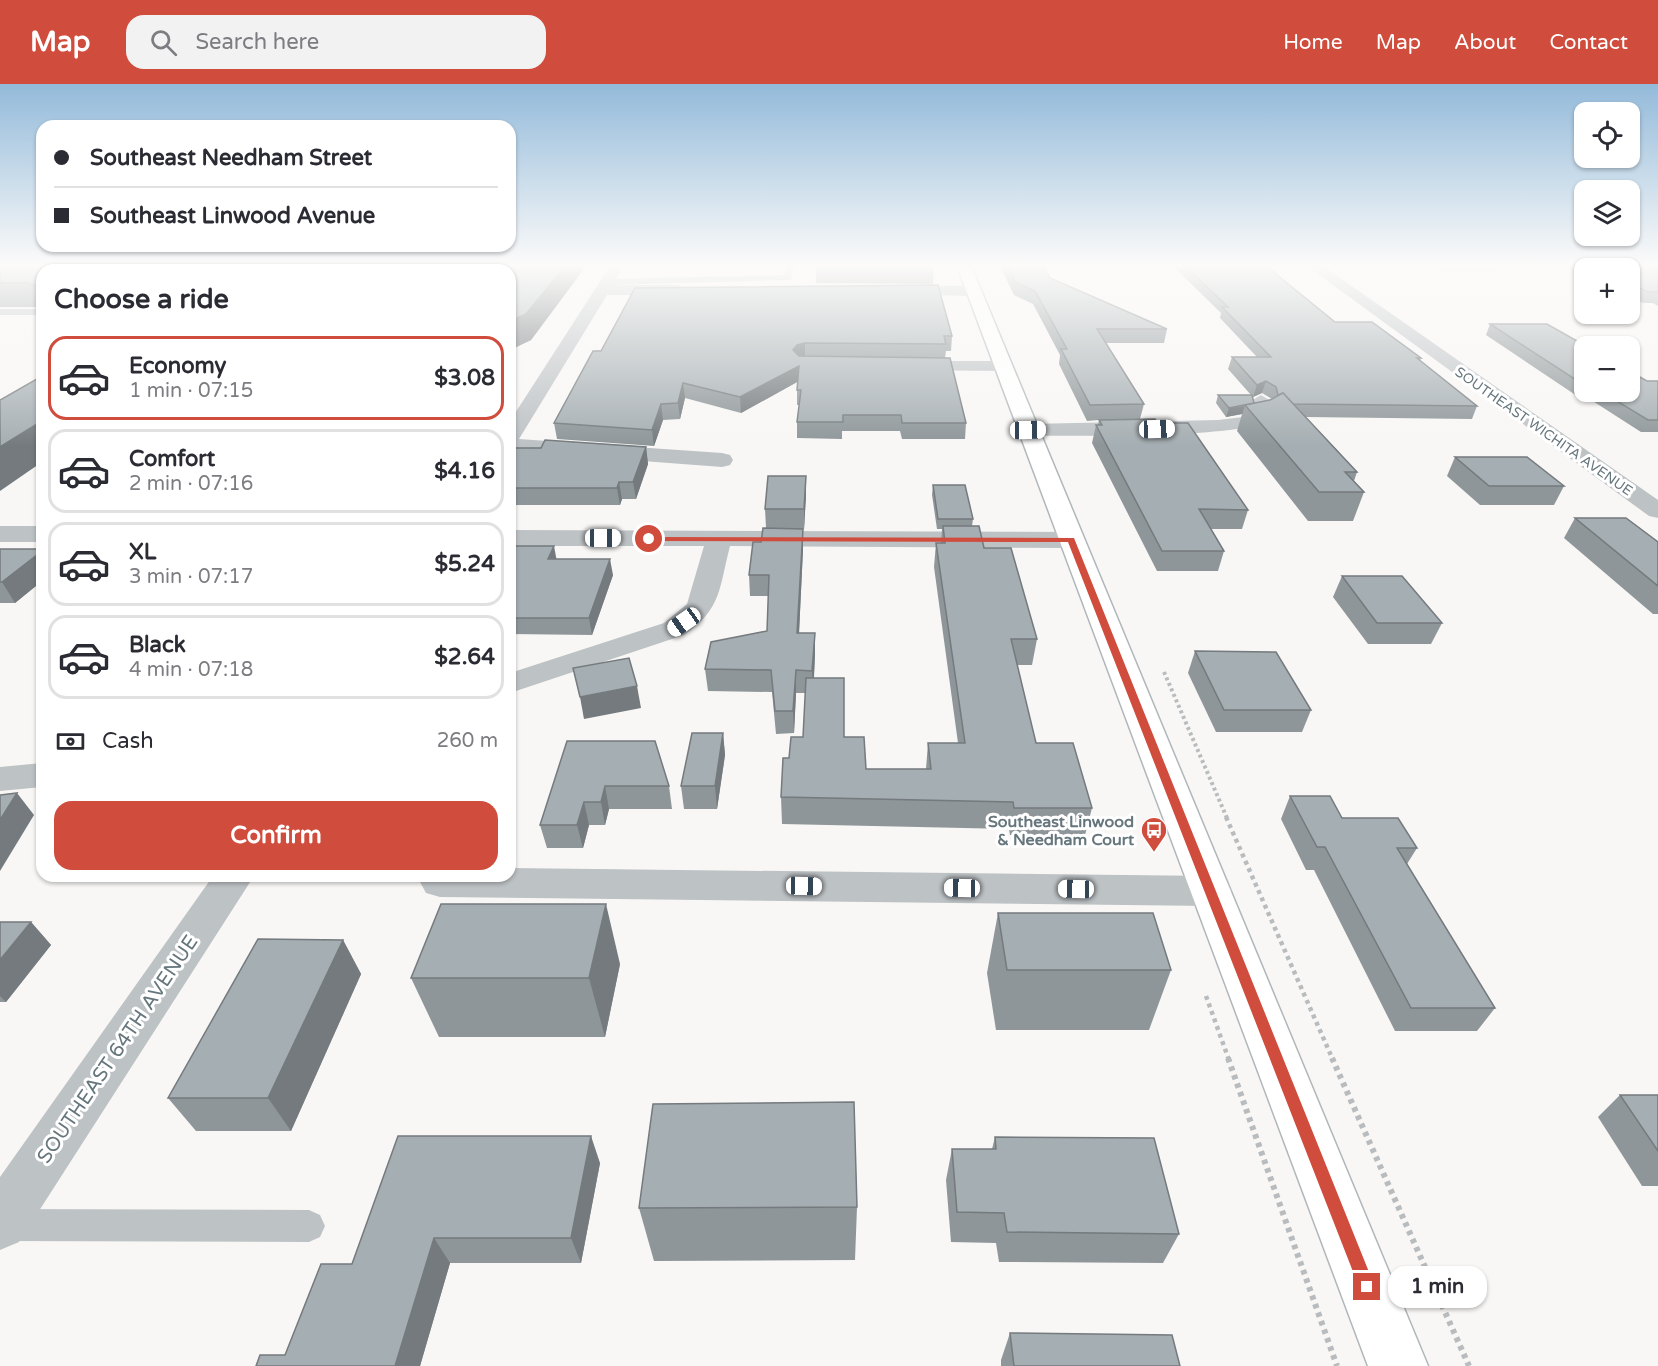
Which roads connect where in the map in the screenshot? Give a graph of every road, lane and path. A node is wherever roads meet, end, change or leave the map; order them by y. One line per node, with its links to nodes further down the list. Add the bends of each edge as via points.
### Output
1 (579, 326): 7 (street)
2 (987, 326): 5 (main road)
3 (1398, 326): 11 (street, SOUTHEAST WICHITA AVENUE)
4 (888, 366): 5 (street)
5 (1003, 366): 8 (main road)
6 (1261, 401): 8 (street, via 1265,416 1239,423)
7 (516, 427)
8 (1028, 430): 16 (main road)
9 (516, 445): 10 (street)
10 (722, 460)
11 (1658, 511)
12 (0, 534): 13 (street)
13 (36, 534)
14 (516, 538): 15 (street)
15 (719, 539): 16 (street); 18 (street, via 701,604 694,615 674,629)
16 (1071, 540): 23 (main road)
17 (1159, 660): 27 (path)
18 (516, 681)
19 (36, 776): 20 (street)
20 (0, 779)
21 (230, 882): 24 (street, SOUTHEAST 64TH AVENUE)
22 (440, 882): 23 (street)
23 (1212, 891): 26 (main road)
24 (0, 1224): 25 (lane)
25 (309, 1226)
26 (1398, 1366)
27 (1469, 1366)

